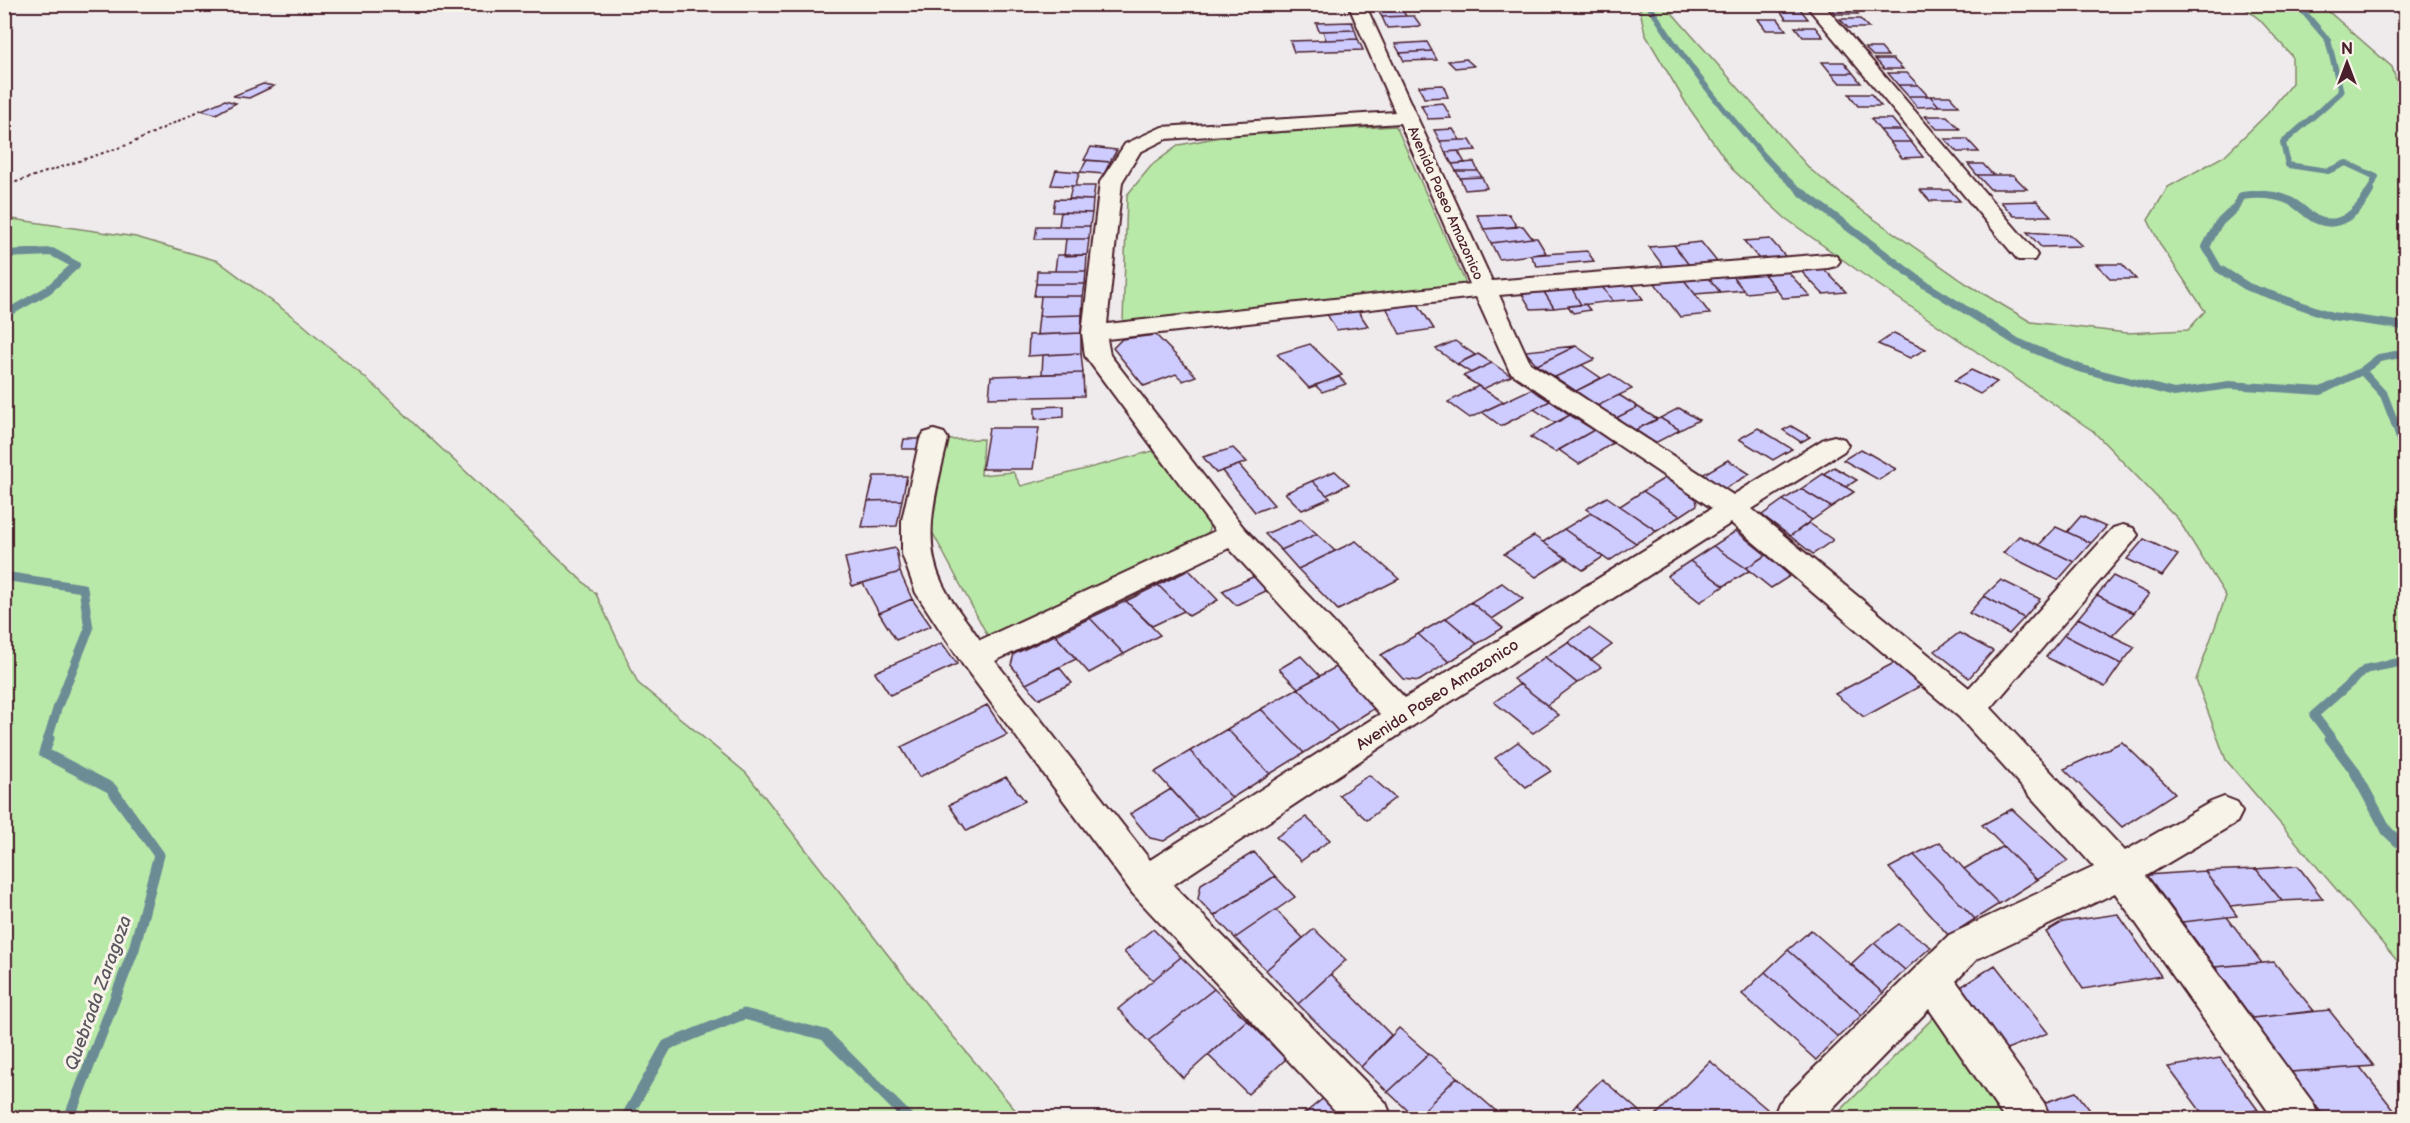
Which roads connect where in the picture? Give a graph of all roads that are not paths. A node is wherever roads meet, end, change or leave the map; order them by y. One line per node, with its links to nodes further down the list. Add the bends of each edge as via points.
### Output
1 (1356, 4): 3 (street, Avenida Paseo Amazonico)
2 (1813, 4): 4 (street)
3 (1407, 117): 6 (street, Avenida Paseo Amazonico); 7 (street, via 1162,133 1132,148 1111,182)
4 (2026, 255)
5 (1828, 261): 6 (street)
6 (1485, 289): 7 (street); 10 (street, Avenida Paseo Amazonico, via 1519,367)
7 (1094, 333): 11 (street, via 1098,356)
8 (934, 440): 13 (street, via 917,520 917,554 927,585)
9 (1834, 445): 10 (street, Avenida Paseo Amazonico)
10 (1731, 507): 14 (street); 15 (street, Avenida Paseo Amazonico)
11 (1233, 534): 13 (street); 15 (street)
12 (2123, 535): 14 (street)
13 (974, 657): 18 (street)
14 (1971, 708): 17 (street)
15 (1402, 716): 18 (street, Avenida Paseo Amazonico)
16 (2224, 812): 17 (street)
17 (2121, 872): 19 (street, via 1962,947); 23 (street)
18 (1146, 883): 20 (street)
19 (1932, 979): 21 (street); 22 (street)
20 (1371, 1119)
21 (1794, 1119)
22 (2029, 1119)
23 (2298, 1119)

